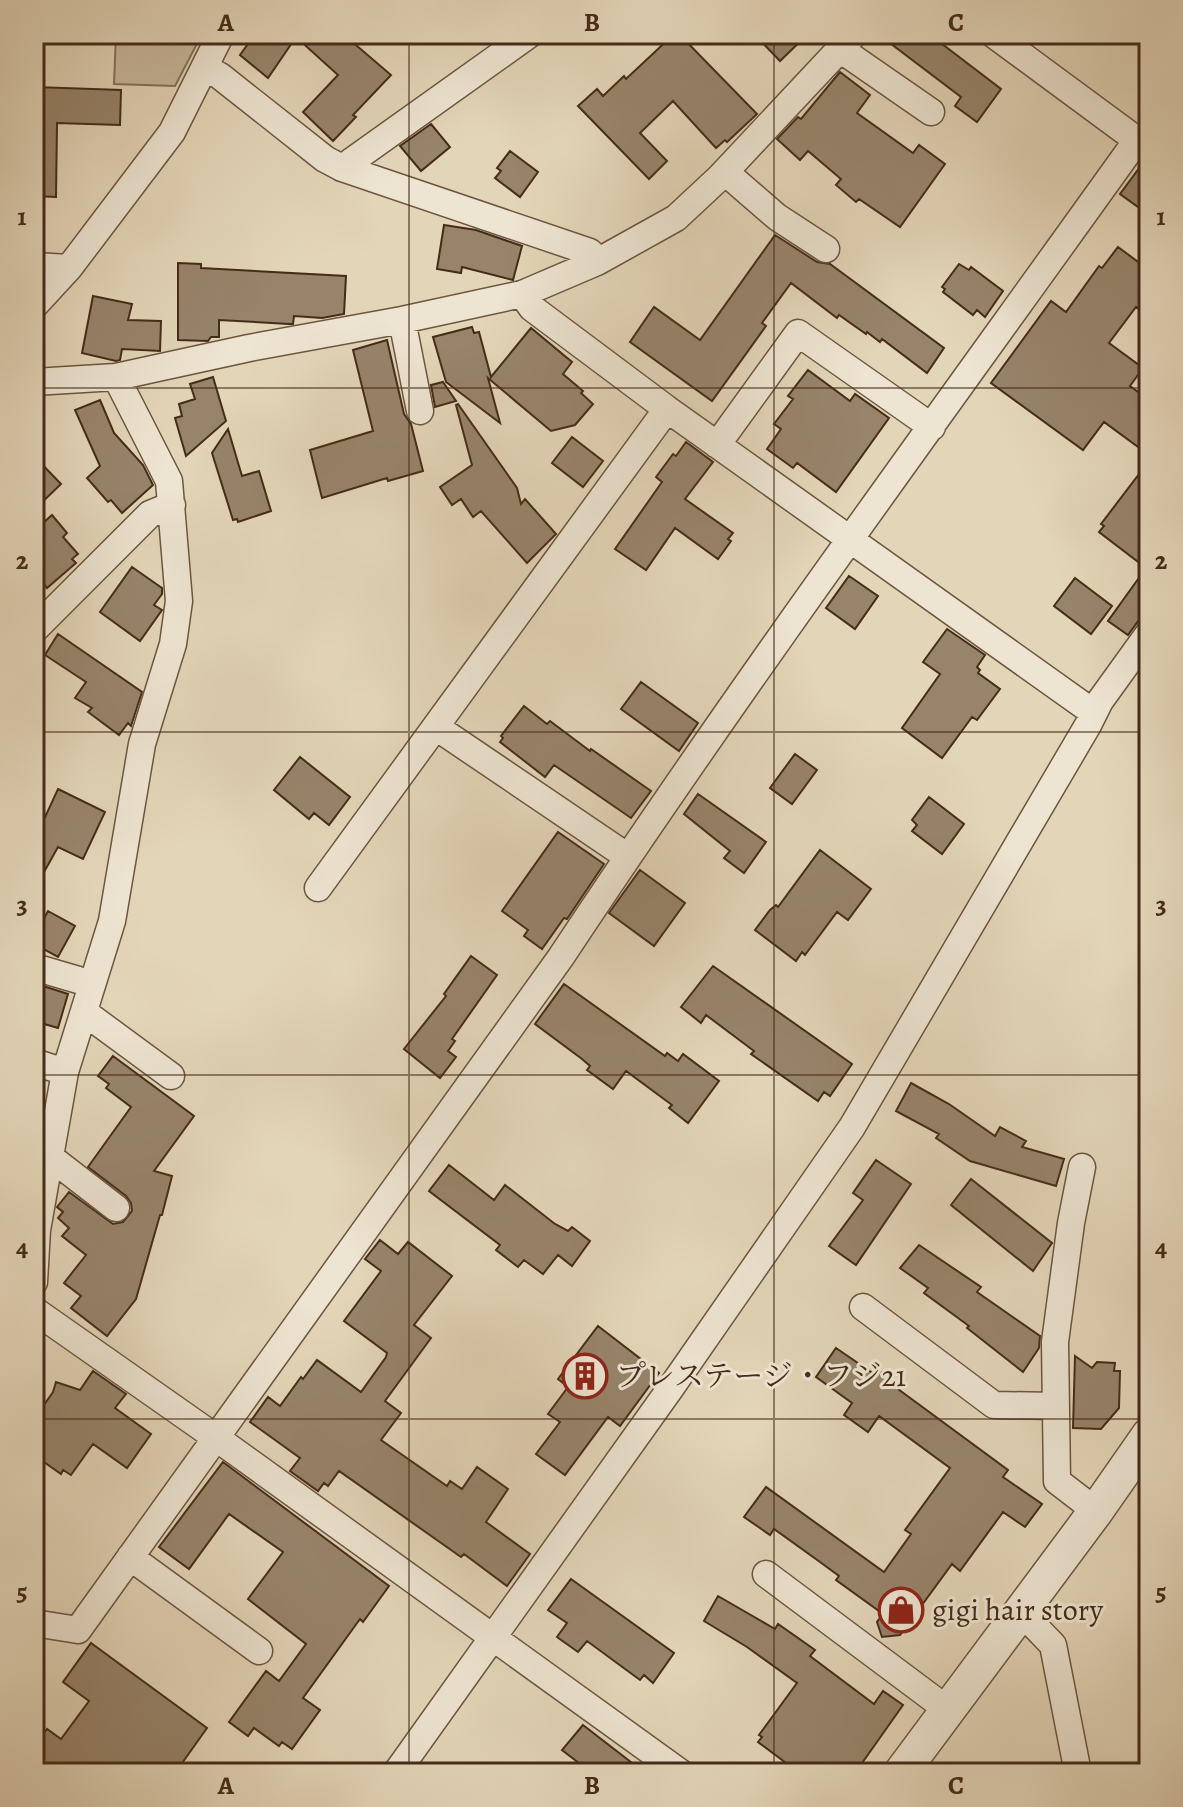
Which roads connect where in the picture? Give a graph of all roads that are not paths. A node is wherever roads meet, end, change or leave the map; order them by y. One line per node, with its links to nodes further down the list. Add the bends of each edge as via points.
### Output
1 (221, 34): 5 (street)
2 (530, 34): 8 (street)
3 (993, 34): 7 (street)
4 (847, 42): 6 (street); 9 (street)
5 (206, 68): 8 (street); 13 (street, via 172,132)
6 (931, 112)
7 (1143, 144): 21 (street)
8 (342, 168): 11 (street, via 590,252)
9 (725, 172): 10 (street, via 777,217); 11 (street, via 676,218)
10 (826, 249)
11 (597, 262): 14 (street)
12 (34, 266): 13 (street)
13 (69, 268): 15 (street)
14 (522, 294): 16 (street); 19 (street, via 532,308)
15 (34, 306)
16 (402, 320): 17 (street); 20 (street)
17 (116, 377): 18 (street); 23 (street, via 169,481)
18 (34, 382)
19 (667, 409): 22 (street); 28 (street)
20 (420, 411)
21 (932, 427): 22 (street, via 798,333); 24 (street)
22 (717, 445): 24 (street)
23 (172, 505): 25 (street, via 150,514); 32 (street, via 179,601 173,644 142,744 112,921)
24 (851, 539): 27 (street); 29 (street)
25 (34, 630)
26 (1149, 633): 27 (street)
27 (1094, 713): 51 (street, via 852,1127)
28 (436, 727): 29 (street); 30 (street)
29 (628, 857): 45 (street)
30 (318, 888)
31 (34, 967): 32 (street)
32 (92, 984): 33 (street)
33 (84, 1012): 35 (street); 36 (street)
34 (34, 1062): 35 (street)
35 (65, 1072): 37 (street)
36 (171, 1076)
37 (50, 1157): 39 (street); 40 (street)
38 (1082, 1167): 43 (street, via 1055,1342)
39 (116, 1208)
40 (34, 1282)
41 (863, 1307): 43 (street, via 994,1405)
42 (34, 1310): 45 (street)
43 (1056, 1406): 46 (street, via 1057,1481)
44 (1149, 1435): 46 (street)
45 (215, 1437): 47 (street); 51 (street)
46 (1096, 1511): 49 (street)
47 (130, 1557): 50 (street, via 78,1630); 52 (street)
48 (766, 1574): 53 (street)
49 (1021, 1612): 53 (street); 57 (street, via 1053,1645)
50 (34, 1623)
51 (492, 1638): 54 (street); 55 (street)
52 (259, 1651)
53 (948, 1710): 56 (street)
54 (396, 1773)
55 (681, 1773)
56 (901, 1773)
57 (1078, 1773)

